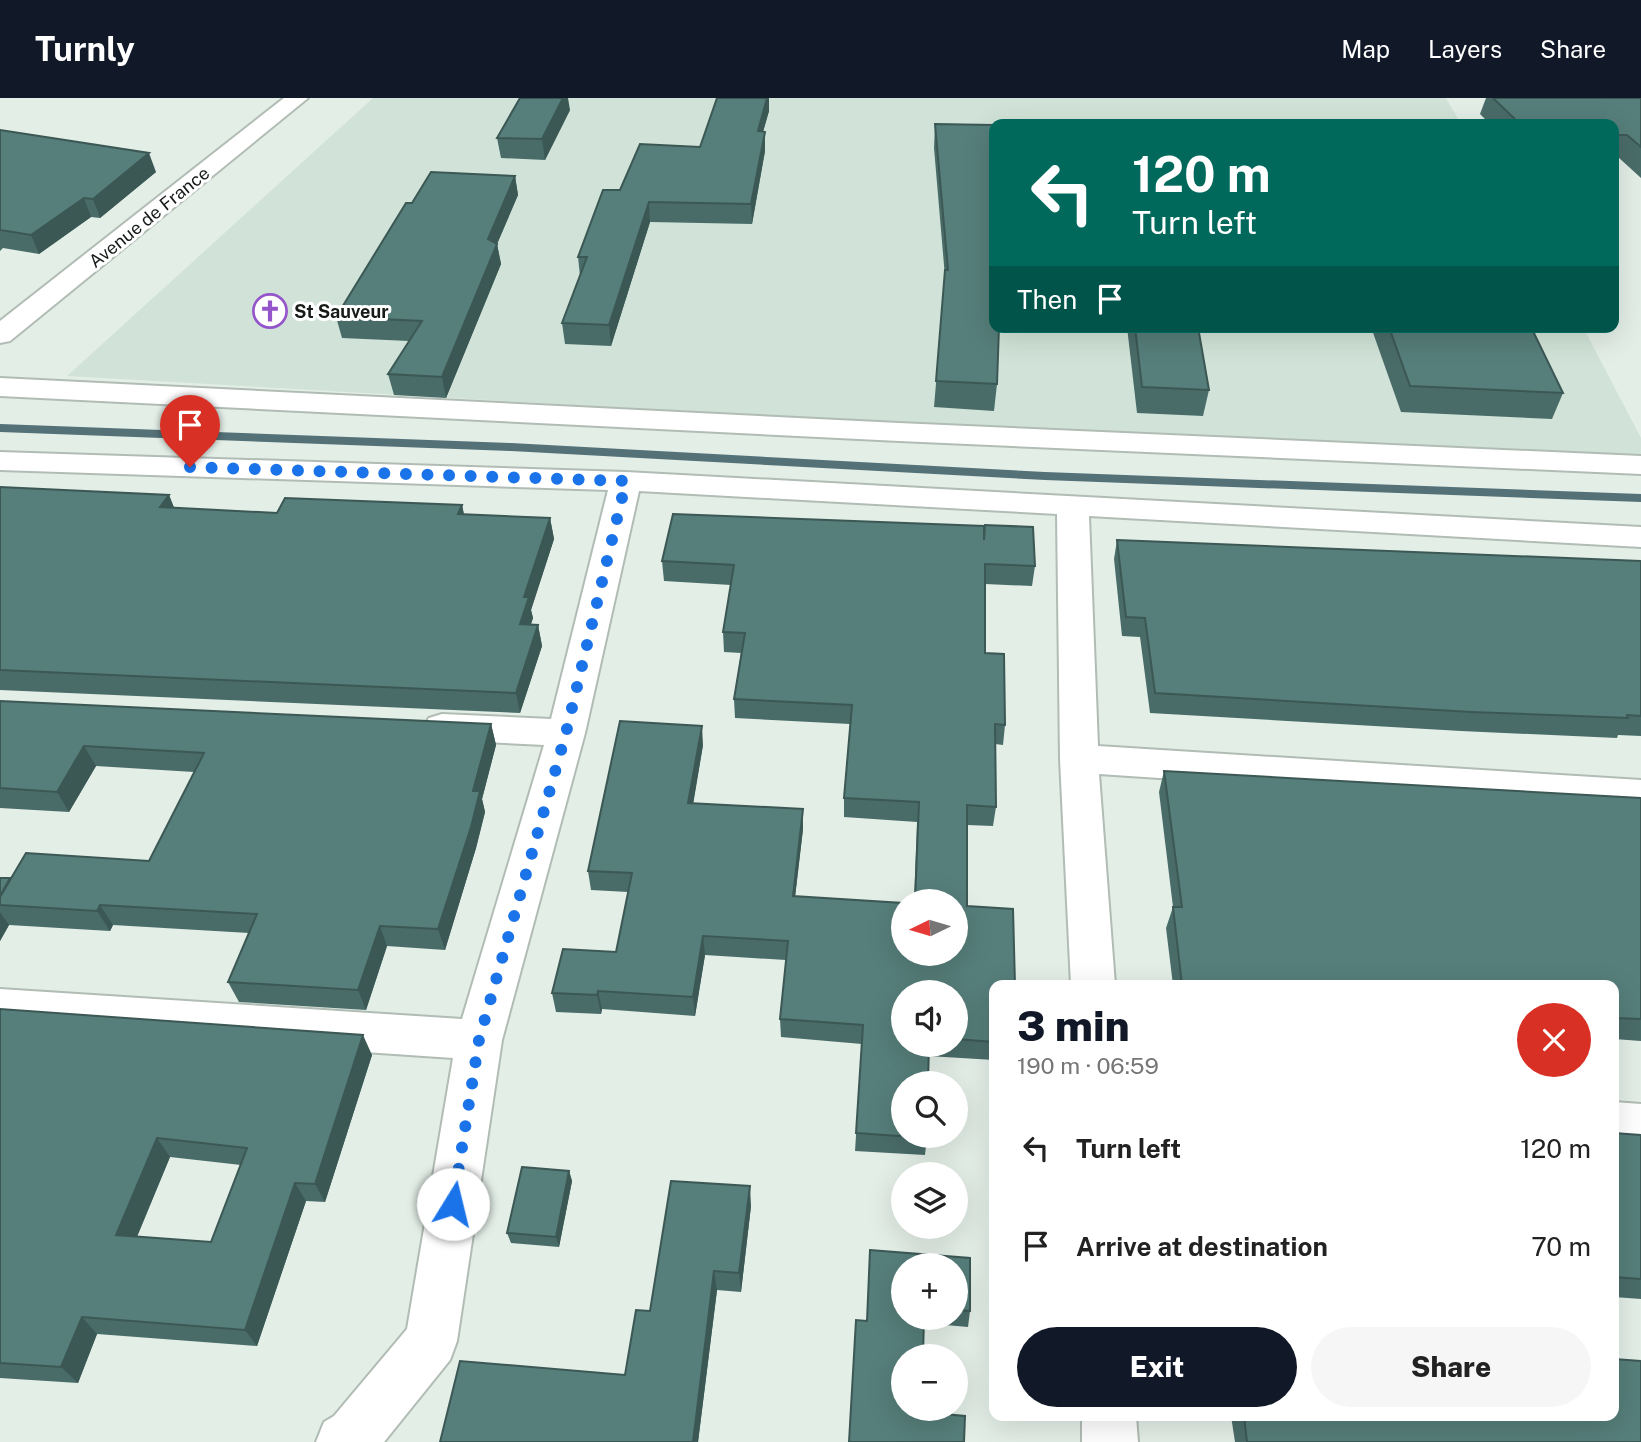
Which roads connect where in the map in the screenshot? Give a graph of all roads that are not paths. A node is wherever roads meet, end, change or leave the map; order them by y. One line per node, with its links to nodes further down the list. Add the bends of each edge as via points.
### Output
1 (297, 98): 2 (street, Avenue de France)
2 (0, 335)
3 (0, 387): 5 (street)
4 (0, 461): 6 (street)
5 (1641, 465)
6 (626, 481): 7 (street); 10 (street)
7 (1073, 507): 8 (street); 11 (street)
8 (1641, 537)
9 (414, 726): 10 (street)
10 (566, 733): 15 (street)
11 (1079, 759): 12 (street); 13 (street)
12 (1641, 795)
13 (1093, 980)
14 (0, 1008): 15 (street)
15 (479, 1040): 19 (street, via 431,1340 354,1436)
16 (1619, 1123): 17 (street)
17 (1641, 1125)
18 (1109, 1421): 20 (street)
19 (344, 1442)
20 (1110, 1442)

